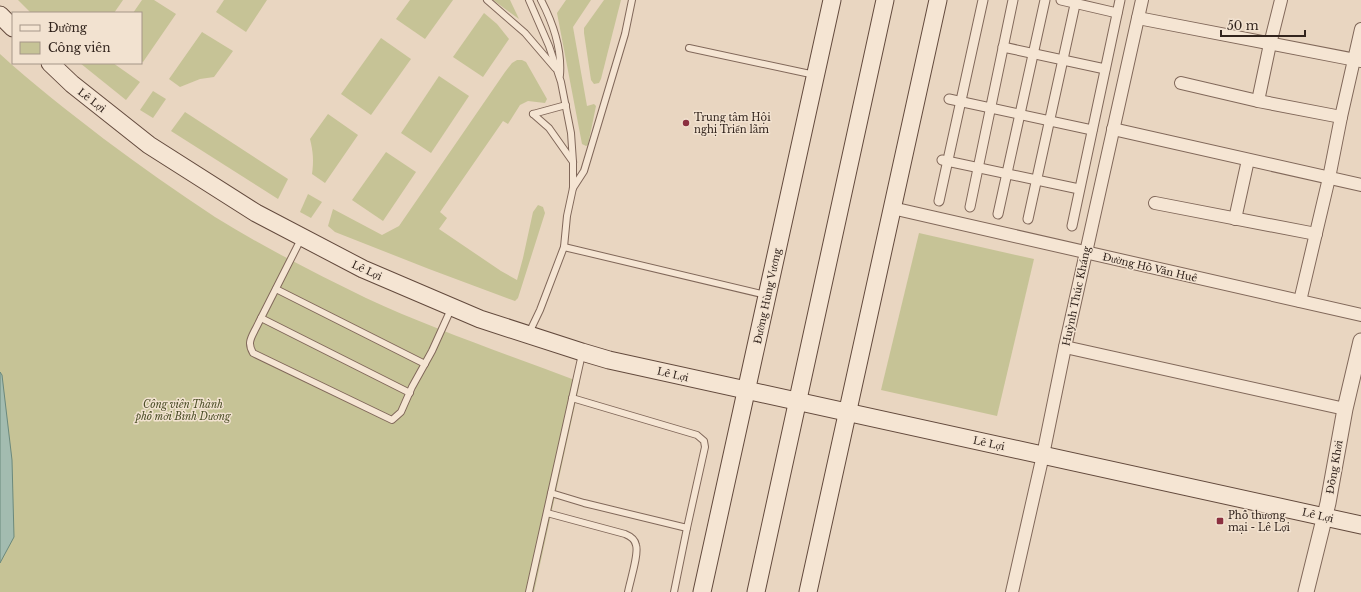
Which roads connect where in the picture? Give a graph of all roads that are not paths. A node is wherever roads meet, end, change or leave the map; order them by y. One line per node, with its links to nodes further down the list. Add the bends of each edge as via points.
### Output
1 (487, 0): 29 (lane, via 525,33)
2 (529, 0): 29 (lane)
3 (541, 0): 31 (lane, via 557,40)
4 (632, 0): 51 (lane, via 625,34 584,170)
5 (832, 0): 30 (main road, Đường Hùng Vương)
6 (885, 0): 79 (main road)
7 (938, 0): 56 (main road)
8 (983, 0): 34 (street)
9 (1013, 0): 23 (street)
10 (1046, 0): 24 (street)
11 (1062, 0): 15 (street)
12 (1120, 0): 16 (street)
13 (1142, 0): 18 (street, Huỳnh Thúc Kháng)
14 (1281, 0): 21 (street)
15 (1076, 2): 16 (street); 25 (street)
16 (1117, 13): 28 (street)
17 (0, 15): 19 (main road)
18 (1138, 18): 21 (street); 41 (street, Huỳnh Thúc Kháng)
19 (12, 27)
20 (1361, 29): 26 (street)
21 (1270, 44): 26 (street); 35 (street)
22 (689, 48): 30 (lane)
23 (1003, 48): 24 (street); 37 (street)
24 (1034, 54): 25 (street); 38 (street)
25 (1063, 60): 28 (street); 40 (street)
26 (1358, 61): 39 (street)
27 (51, 64): 62 (main road, Lê Lợi, via 72,84 150,145 256,214)
28 (1105, 69): 42 (street)
29 (557, 71): 31 (lane)
30 (815, 75): 66 (main road, Đường Hùng Vương)
31 (560, 79): 36 (lane)
32 (1181, 84): 35 (street)
33 (949, 99): 34 (street)
34 (961, 101): 37 (street); 44 (street)
35 (1258, 101): 39 (street)
36 (566, 105): 45 (lane); 45 (lane, via 533,114 549,128)
37 (991, 108): 38 (street); 46 (street)
38 (1020, 114): 40 (street); 47 (street)
39 (1341, 117): 48 (street)
40 (1050, 120): 42 (street); 49 (street)
41 (1113, 129): 43 (street); 64 (street, Huỳnh Thúc Kháng)
42 (1092, 130): 52 (street)
43 (1248, 160): 48 (street); 59 (street)
44 (945, 161): 46 (street); 53 (street)
45 (573, 162): 51 (lane)
46 (978, 168): 47 (street); 55 (street)
47 (1007, 174): 49 (street); 57 (street)
48 (1330, 178): 50 (street); 61 (street)
49 (1037, 180): 52 (street); 58 (street)
50 (1361, 186)
51 (573, 188): 63 (lane)
52 (1080, 189): 60 (street)
53 (939, 201)
54 (1155, 203): 59 (street)
55 (970, 207)
56 (892, 208): 64 (street, Đường Hồ Văn Huê); 81 (main road)
57 (998, 214)
58 (1028, 219)
59 (1235, 219): 61 (street)
60 (1072, 226)
61 (1316, 234): 67 (street)
62 (302, 237): 65 (lane); 68 (main road, Lê Lợi, via 363,269)
63 (564, 247): 66 (lane); 71 (lane)
64 (1086, 252): 67 (street, Đường Hồ Văn Huê); 73 (street, Huỳnh Thúc Kháng)
65 (276, 289): 70 (lane); 75 (lane)
66 (767, 295): 76 (main road, Đường Hùng Vương)
67 (1300, 301): 69 (street, Đường Hồ Văn Huê)
68 (452, 307): 71 (main road, Lê Lợi); 75 (lane)
69 (1361, 315)
70 (261, 318): 77 (lane); 77 (lane, via 251,339 253,353 392,420 400,412)
71 (528, 334): 74 (main road, Lê Lợi)
72 (1361, 342): 80 (street, Đồng Khởi)
73 (1065, 347): 80 (street); 82 (street, Huỳnh Thúc Kháng)
74 (582, 352): 76 (main road, Lê Lợi); 78 (lane)
75 (425, 364): 77 (lane)
76 (746, 390): 79 (main road, Lê Lợi); 91 (main road, Đường Hùng Vương)
77 (410, 393)
78 (572, 398): 83 (lane); 87 (lane, via 690,432 704,441 705,448)
79 (798, 401): 81 (main road, Lê Lợi); 92 (main road)
80 (1345, 409): 85 (street, Đồng Khởi)
81 (848, 412): 82 (main road, Lê Lợi); 93 (main road)
82 (1043, 455): 85 (main road, Lê Lợi); 94 (street, Huỳnh Thúc Kháng)
83 (551, 493): 84 (lane); 87 (lane)
84 (546, 513): 88 (lane); 89 (lane, via 632,537 636,551)
85 (1324, 516): 86 (main road, Lê Lợi); 95 (street, Đồng Khởi)
86 (1361, 525)
87 (687, 528): 90 (lane)
88 (529, 592)
89 (628, 592)
90 (674, 592)
91 (702, 592)
92 (756, 592)
93 (808, 592)
94 (1012, 592)
95 (1306, 592)

